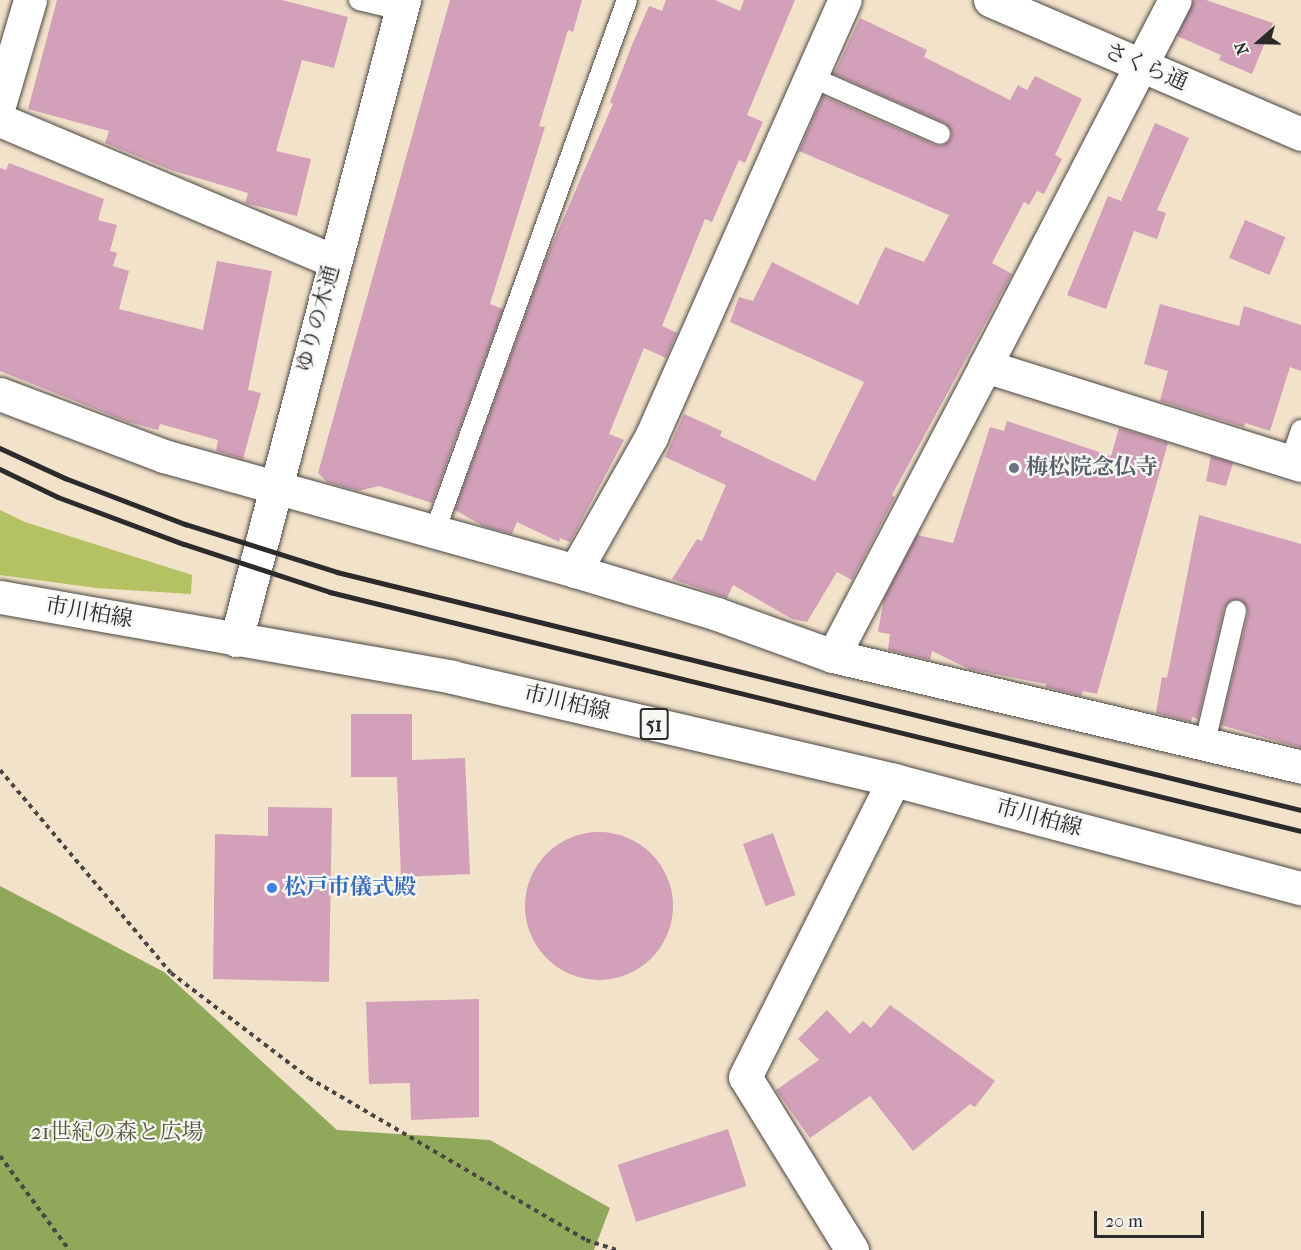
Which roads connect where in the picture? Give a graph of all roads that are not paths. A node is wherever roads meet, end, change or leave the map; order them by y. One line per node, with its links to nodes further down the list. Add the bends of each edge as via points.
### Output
1 (30, 0): 10 (street)
2 (359, 0): 7 (lane)
3 (627, 0): 20 (lane)
4 (844, 0): 9 (street)
5 (990, 0): 8 (street, さくら通)
6 (1174, 0): 8 (street)
7 (402, 5): 14 (street, ゆりの木通)
8 (1140, 64): 13 (street, さくら通); 15 (street)
9 (811, 77): 12 (lane); 21 (street, via 651,436)
10 (0, 102)
11 (0, 120): 14 (street)
12 (940, 134)
13 (1301, 134)
14 (333, 261): 19 (street, ゆりの木通)
15 (985, 366): 18 (street); 25 (street)
16 (0, 394): 19 (street, via 164,456)
17 (1301, 430): 18 (lane)
18 (1295, 464)
19 (273, 487): 20 (street); 24 (street, ゆりの木通)
20 (434, 534): 21 (street)
21 (574, 571): 25 (street, via 717,614)
22 (0, 597): 24 (street, 市川柏線 / 51)
23 (1236, 611): 26 (lane)
24 (236, 640): 28 (street, 市川柏線 / 51, via 452,677)
25 (833, 656): 26 (street)
26 (1205, 742): 27 (street)
27 (1301, 766)
28 (894, 780): 29 (street, 市川柏線 / 51); 30 (street, via 745,1077)
29 (1301, 888)
30 (852, 1250)

